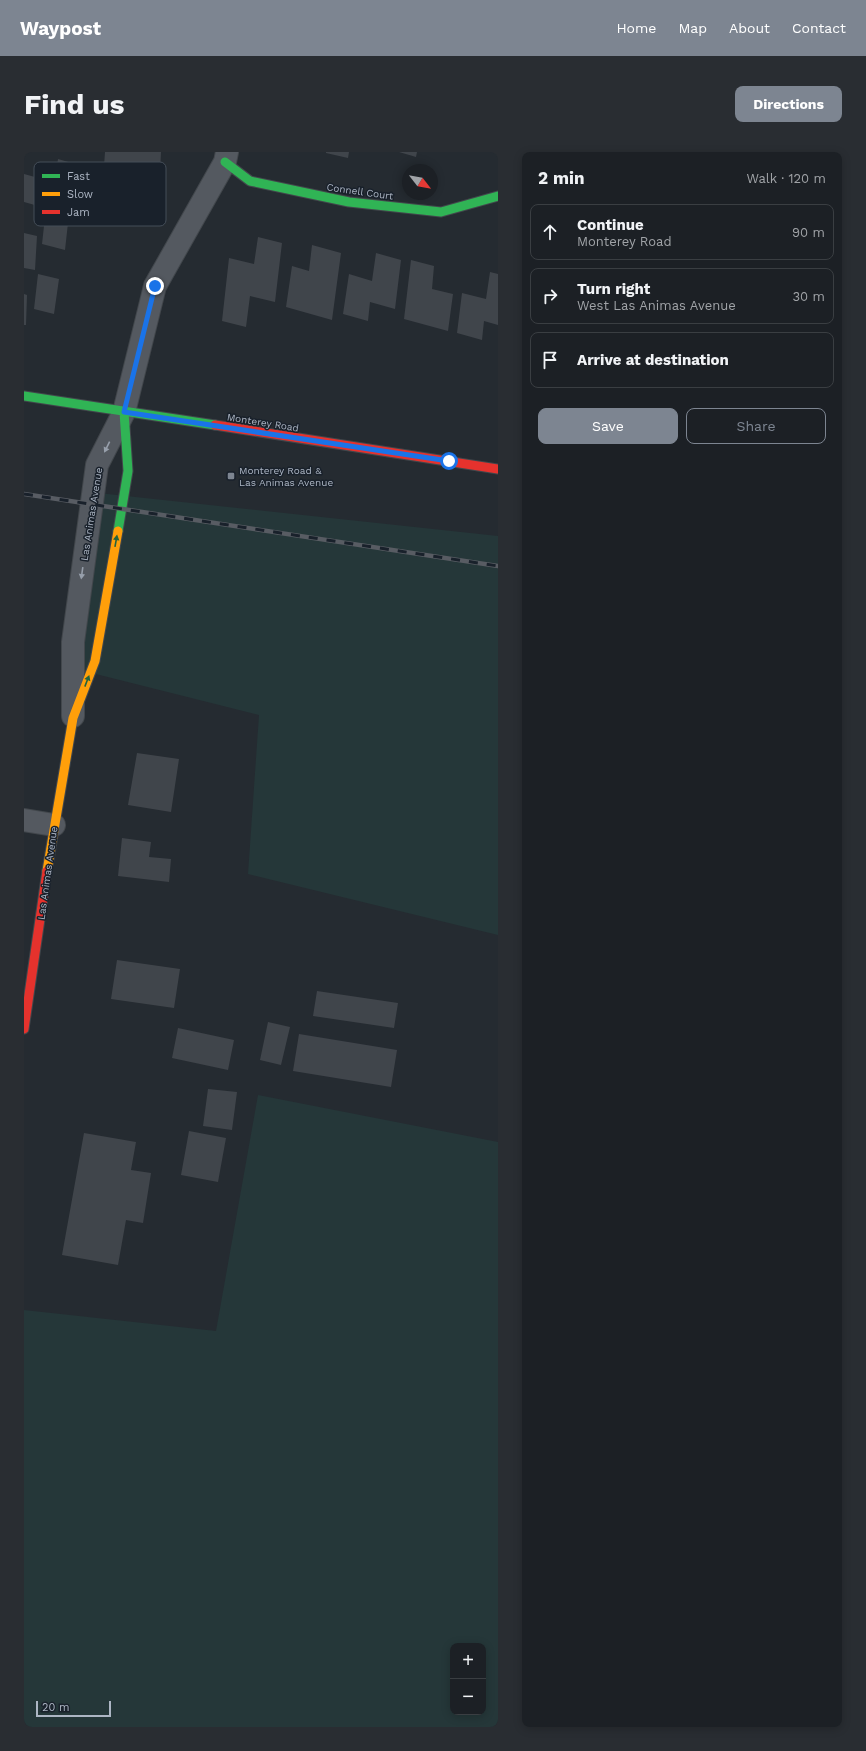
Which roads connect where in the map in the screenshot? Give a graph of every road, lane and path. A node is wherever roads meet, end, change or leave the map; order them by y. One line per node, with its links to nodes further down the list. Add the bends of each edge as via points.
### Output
1 (226, 157): 2 (street, Connell Court, via 250,181 349,202 441,212); 4 (street, via 155,286)
2 (498, 196)
3 (24, 396): 4 (street, Monterey Road)
4 (124, 412): 5 (street, Monterey Road); 6 (street, Las Animas Avenue, one-way to 4, via 95,661 122,508 128,471); 6 (street, Las Animas Avenue, one-way to 6, via 97,465 73,642)
5 (498, 469)
6 (73, 718): 8 (street, Las Animas Avenue)
7 (24, 820): 8 (street)
8 (54, 825): 9 (street, Las Animas Avenue)
9 (24, 1029)

